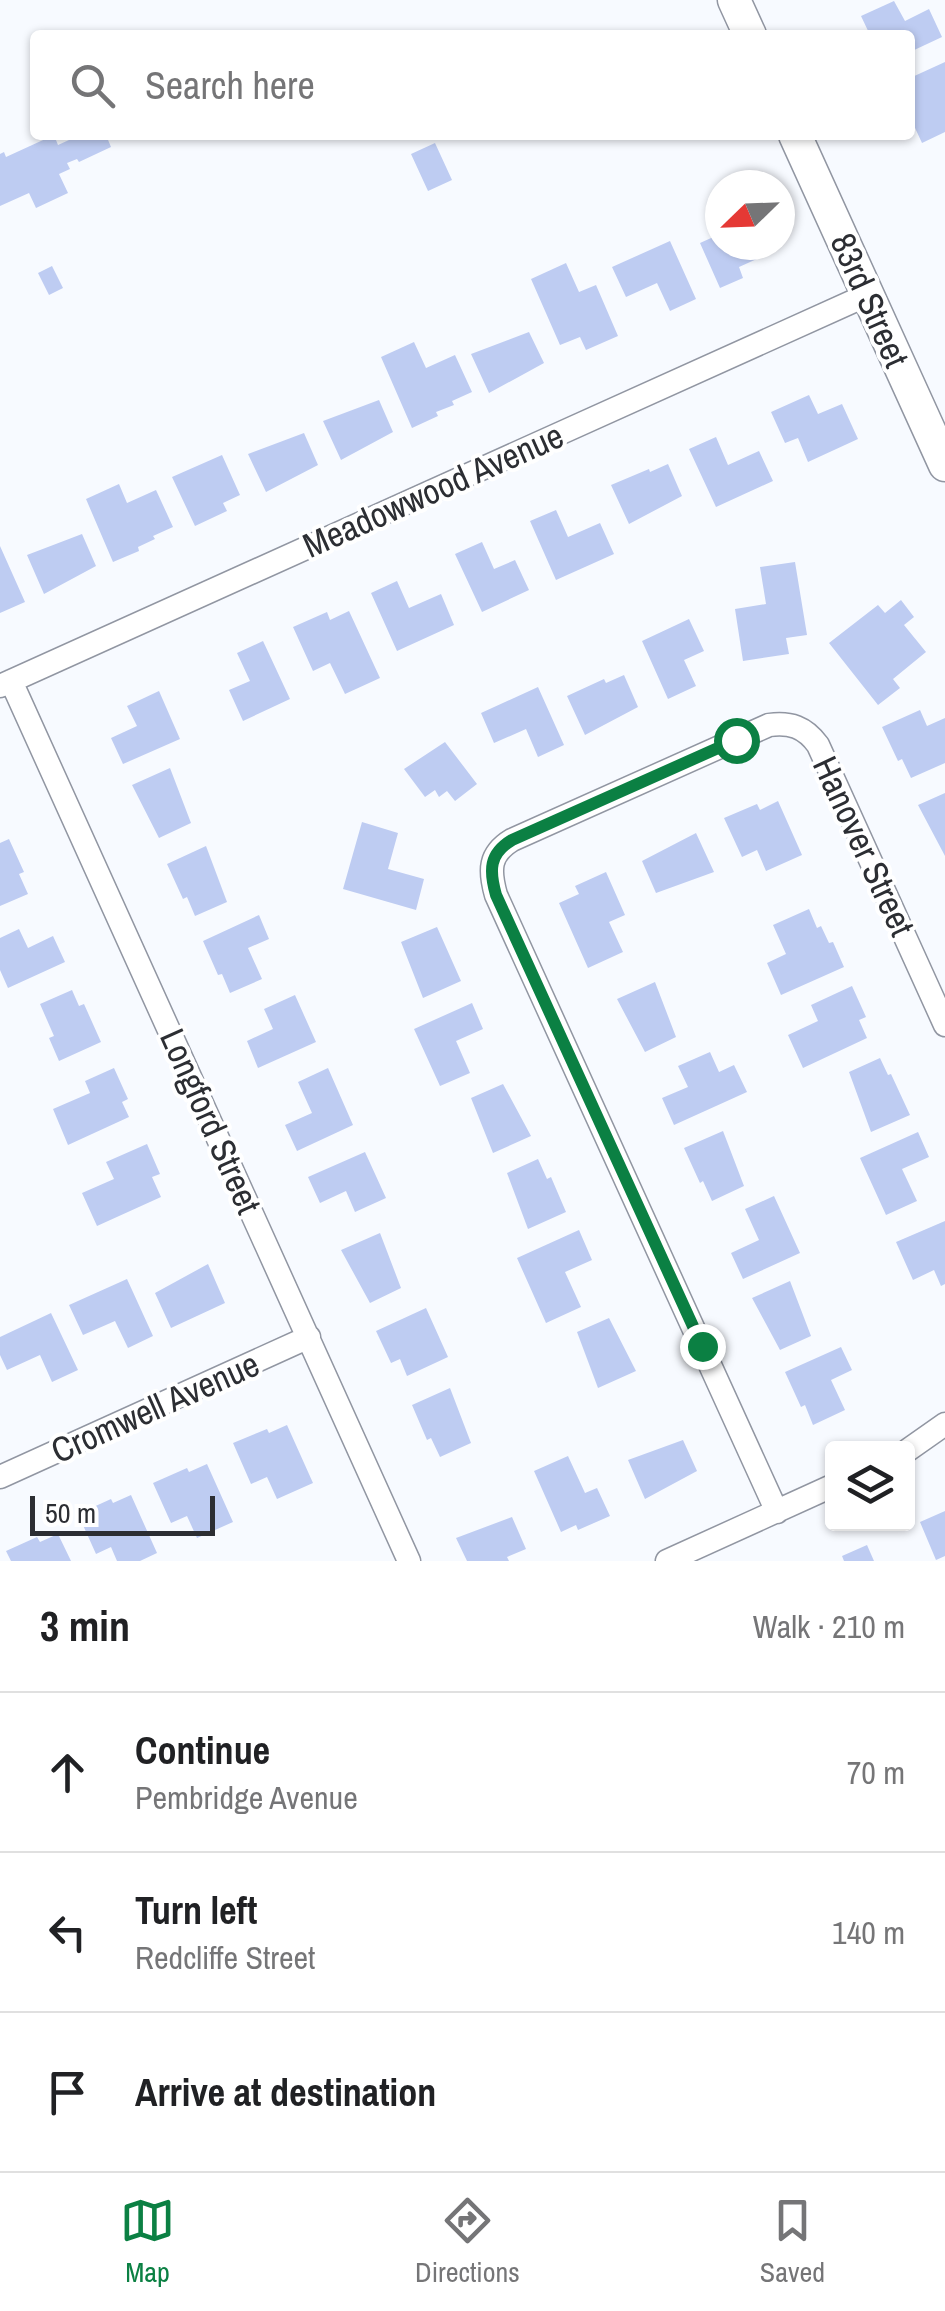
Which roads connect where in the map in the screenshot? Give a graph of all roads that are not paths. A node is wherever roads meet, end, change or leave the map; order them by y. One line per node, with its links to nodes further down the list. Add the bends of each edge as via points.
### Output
1 (734, 0): 2 (main road)
2 (748, 30)
3 (797, 140): 4 (main road, 83rd Street)
4 (867, 294): 5 (main road, 83rd Street); 6 (street, Meadowwood Avenue)
5 (945, 464)
6 (6, 684): 8 (street, Longford Street)
7 (945, 1024): 13 (street, Hanover Street, via 818,745 801,728 768,725 512,840 492,859 496,895)
8 (309, 1337): 11 (street, Cromwell Avenue); 14 (street, Longford Street)
9 (945, 1424): 10 (street)
10 (915, 1445)
11 (0, 1477)
12 (825, 1489): 13 (street)
13 (776, 1512): 15 (street)
14 (409, 1561)
15 (667, 1561)

